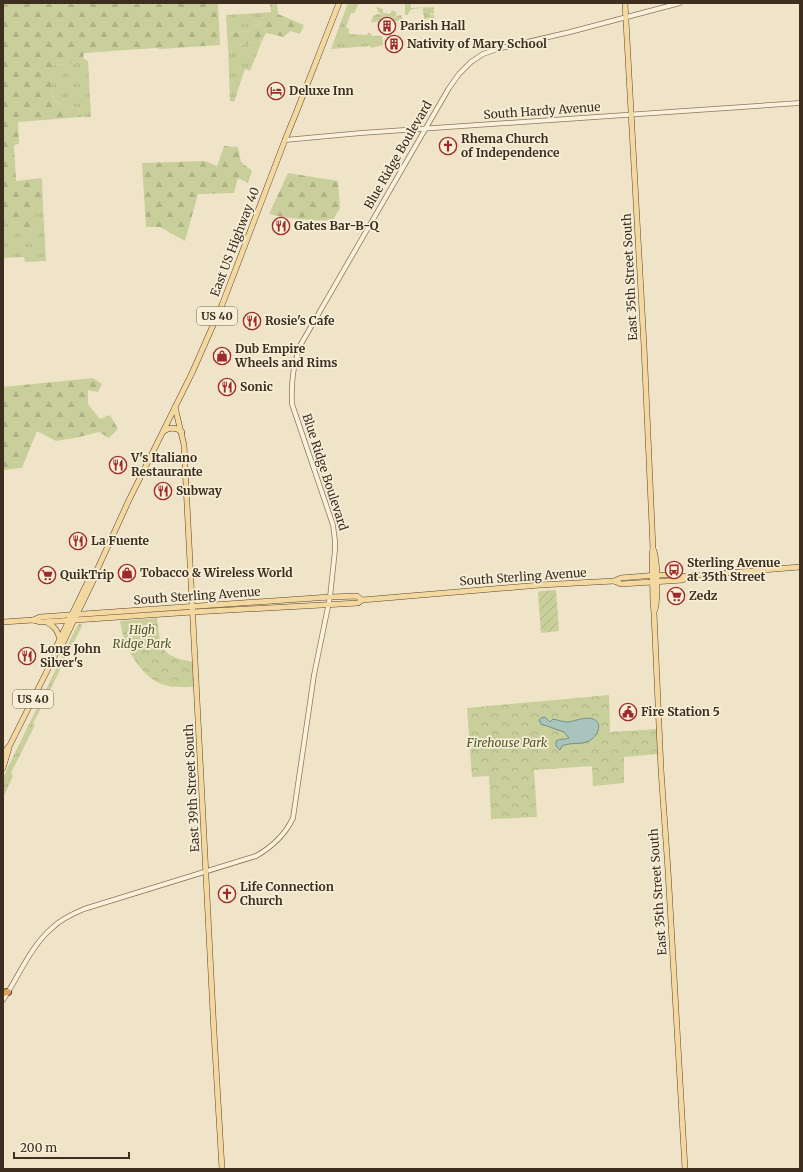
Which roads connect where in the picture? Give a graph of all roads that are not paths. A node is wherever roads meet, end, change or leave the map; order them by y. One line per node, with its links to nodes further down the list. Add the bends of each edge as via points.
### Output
1 (339, 3): 8 (main road, East US Highway 40 / US 40)
2 (625, 3): 4 (main road, East 35th Street South)
3 (680, 3): 4 (street, Blue Ridge Boulevard)
4 (626, 16): 6 (main road, East 35th Street South); 7 (street, Blue Ridge Boulevard, via 484,54 459,74)
5 (800, 103): 6 (street, South Hardy Avenue)
6 (631, 114): 7 (street, South Hardy Avenue); 14 (main road, East 35th Street South)
7 (425, 129): 8 (street, South Hardy Avenue); 15 (street, Blue Ridge Boulevard, via 301,344 293,369 292,404 335,533)
8 (285, 140): 9 (main road, East US Highway 40 / US 40, via 228,290)
9 (175, 406): 10 (main road, East US Highway 40 / US 40); 11 (main road, East 39th Street South)
10 (164, 431): 11 (main road, via 167,428 176,428); 13 (main road, East US Highway 40 / US 40)
11 (182, 432): 19 (main road, East 39th Street South)
12 (800, 567): 14 (main road, South Sterling Avenue, via 686,577 683,574)
13 (97, 570): 17 (main road, US 40); 22 (main road, US 40, via 91,574)
14 (654, 579): 16 (main road, South Sterling Avenue, via 621,578 614,581); 37 (main road, East 35th Street South, via 661,770)
15 (330, 597): 16 (main road, South Sterling Avenue, via 358,596); 18 (street, Blue Ridge Boulevard); 19 (main road, South Sterling Avenue)
16 (362, 600): 18 (main road, South Sterling Avenue, via 358,603)
17 (84, 601): 20 (main road, via 88,610); 21 (main road, US 40)
18 (328, 605): 19 (main road, South Sterling Avenue); 33 (street, Blue Ridge Boulevard, via 314,676 293,818 278,840 256,856)
19 (193, 609): 20 (main road, South Sterling Avenue); 24 (main road, South Sterling Avenue); 33 (main road, East 39th Street South)
20 (98, 613): 21 (main road, South Sterling Avenue)
21 (77, 614): 22 (main road, South Sterling Avenue); 24 (main road, US 40)
22 (71, 615): 23 (main road, South Sterling Avenue, via 40,617); 25 (main road, US 40)
23 (33, 620): 26 (main road, South Sterling Avenue); 27 (main road, South Sterling Avenue)
24 (74, 620): 25 (main road, South Sterling Avenue); 29 (main road, US 40, via 60,649)
25 (68, 621): 27 (main road, South Sterling Avenue); 28 (main road, US 40)
26 (3, 622)
27 (47, 622): 28 (main road, via 58,631)
28 (60, 639): 29 (main road, US 40)
29 (56, 652): 30 (main road, US 40)
30 (10, 745): 31 (main road, US 40); 32 (main road, US 40)
31 (3, 754)
32 (3, 768)
33 (206, 871): 34 (street, Blue Ridge Boulevard, via 70,915 43,937); 36 (main road, East 39th Street South)
34 (6, 993): 35 (street, Blue Ridge Boulevard)
35 (3, 1000)
36 (222, 1169)
37 (685, 1169)

